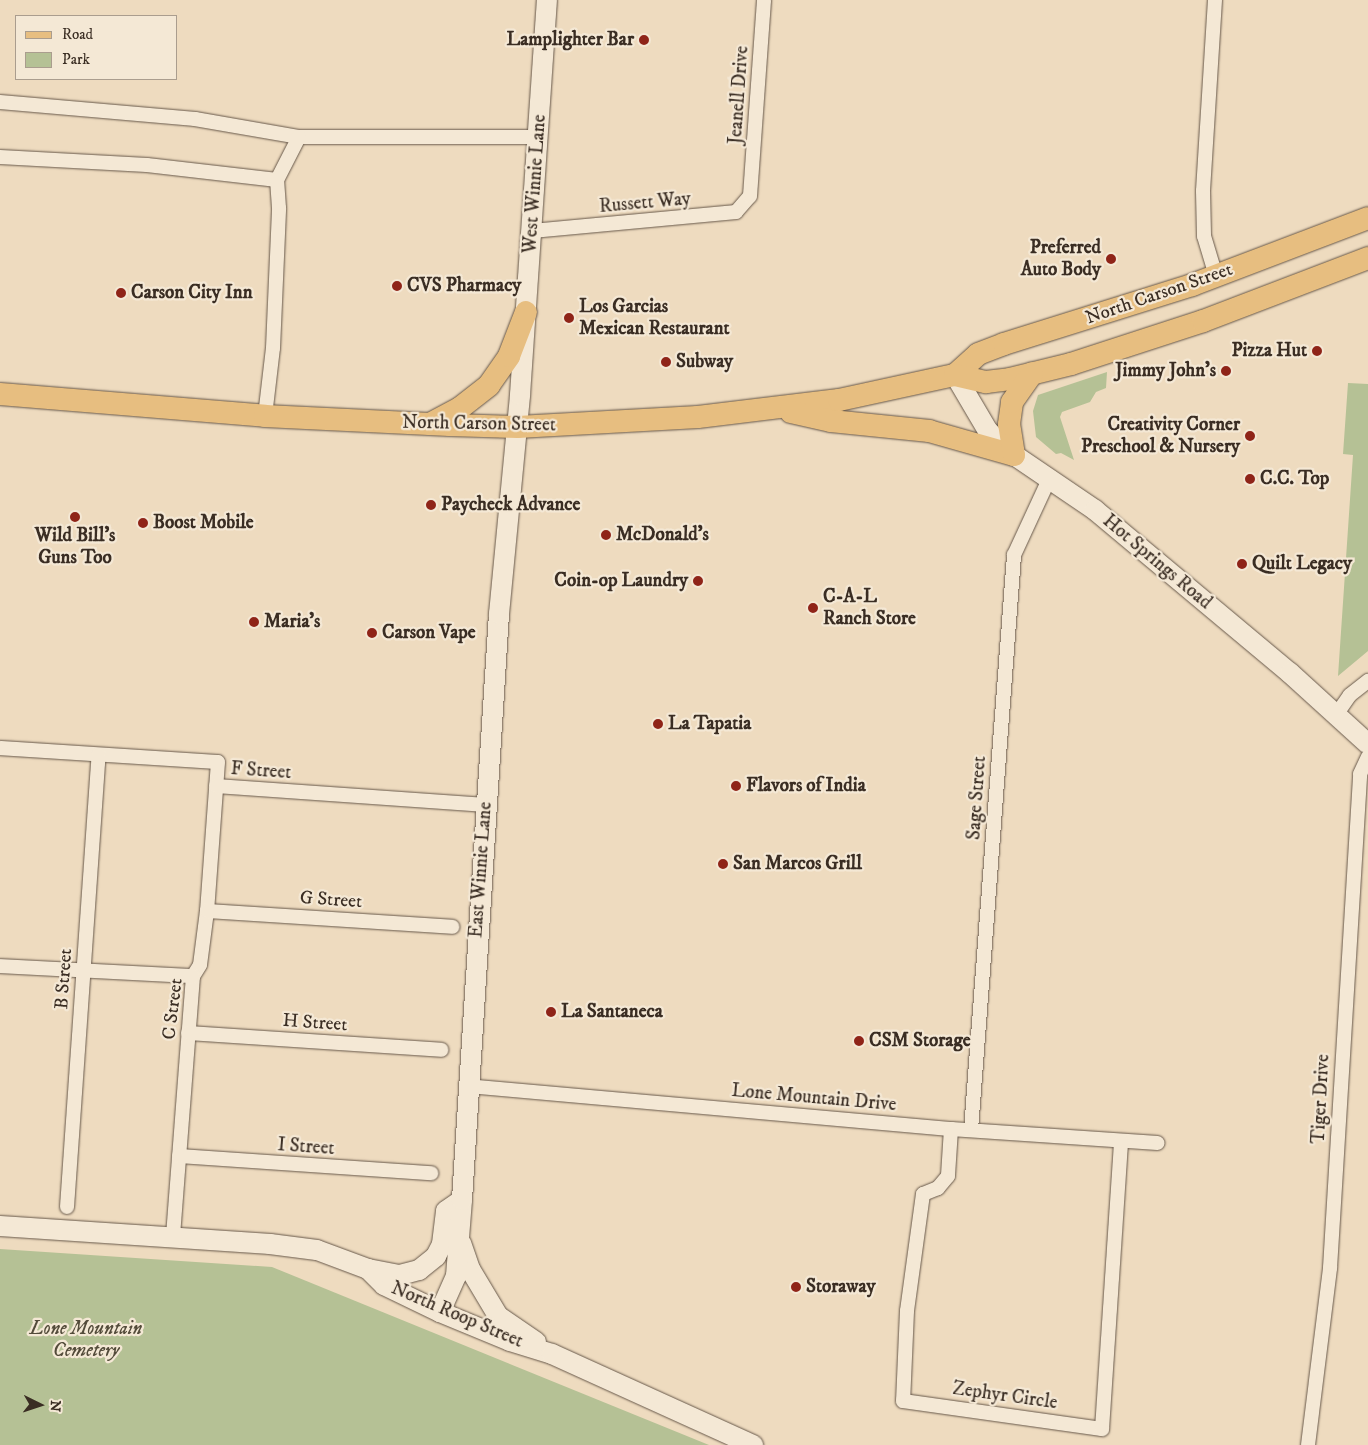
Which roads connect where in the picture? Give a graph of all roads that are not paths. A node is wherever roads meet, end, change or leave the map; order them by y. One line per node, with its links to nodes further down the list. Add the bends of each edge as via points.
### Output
1 (547, 0): 6 (street, West Winnie Lane)
2 (764, 0): 9 (street, Jeanell Drive)
3 (1215, 0): 13 (street, via 1203,191 1204,236)
4 (0, 102): 5 (street, via 195,119)
5 (299, 137): 6 (street); 8 (street)
6 (538, 137): 11 (street, West Winnie Lane)
7 (0, 157): 8 (street, via 147,165)
8 (277, 180): 21 (street, via 279,208 273,348)
9 (751, 192): 11 (street, Russett Way, via 736,212)
10 (1366, 224): 13 (main road, North Carson Street)
11 (532, 231): 15 (street, West Winnie Lane)
12 (1368, 258): 16 (main road, North Carson Street)
13 (1216, 276): 14 (main road, North Carson Street)
14 (1168, 293): 16 (main road); 18 (main road, North Carson Street, via 978,354)
15 (526, 312): 22 (main road, via 509,356 489,384 460,408); 23 (street, West Winnie Lane)
16 (1169, 331): 17 (main road, North Carson Street)
17 (1032, 373): 18 (main road, North Carson Street, via 986,382); 24 (main road, via 1012,402 1009,424)
18 (955, 376): 20 (main road, North Carson Street); 24 (street, Hot Springs Road, via 988,431)
19 (0, 394): 21 (main road, North Carson Street)
20 (778, 409): 23 (main road, North Carson Street, via 657,421); 24 (main road, via 831,421 929,432)
21 (265, 416): 22 (main road, North Carson Street)
22 (430, 424): 23 (main road, North Carson Street)
23 (518, 427): 33 (street, East Winnie Lane, via 499,614)
24 (1014, 455): 25 (street, Hot Springs Road)
25 (1050, 477): 27 (street, Hot Springs Road, via 1095,510); 43 (street, Sage Street, via 1014,555)
26 (1368, 681): 27 (street, via 1350,695)
27 (1336, 715): 28 (street, Hot Springs Road)
28 (1368, 744)
29 (0, 748): 30 (street, F Street)
30 (99, 755): 32 (street, F Street, via 218,762); 37 (street, B Street)
31 (1368, 757): 57 (street, Tiger Drive, via 1360,774 1330,1268)
32 (216, 786): 33 (street, F Street); 34 (street, C Street)
33 (486, 805): 41 (street, East Winnie Lane)
34 (207, 910): 35 (street, G Street); 38 (street, C Street, via 200,965)
35 (452, 927)
36 (0, 966): 37 (street)
37 (83, 970): 38 (street); 49 (street, B Street)
38 (193, 976): 39 (street, C Street)
39 (188, 1033): 40 (street, H Street); 46 (street, C Street)
40 (441, 1050)
41 (467, 1086): 42 (street, Lone Mountain Drive); 48 (street, East Winnie Lane)
42 (951, 1129): 43 (street, Lone Mountain Drive); 44 (street, Zephyr Circle, via 948,1176 938,1188 922,1194 907,1311 903,1400 1102,1429)
43 (971, 1130): 44 (street, Lone Mountain Drive)
44 (1121, 1142): 45 (street, Lone Mountain Drive)
45 (1158, 1143)
46 (179, 1156): 47 (street, I Street); 51 (street, C Street)
47 (431, 1173)
48 (462, 1200): 52 (street, East Winnie Lane); 53 (street, via 446,1211 442,1244 436,1256 419,1270 400,1275)
49 (66, 1207)
50 (0, 1226): 51 (street, North Roop Street)
51 (173, 1238): 53 (street, North Roop Street, via 317,1250)
52 (459, 1238): 54 (street, East Winnie Lane, via 456,1276); 55 (street, via 470,1269 498,1316)
53 (368, 1269): 54 (street, North Roop Street, via 384,1285)
54 (440, 1312): 55 (street, North Roop Street, via 510,1341)
55 (552, 1354): 56 (street, North Roop Street)
56 (753, 1445)
57 (1308, 1445)

